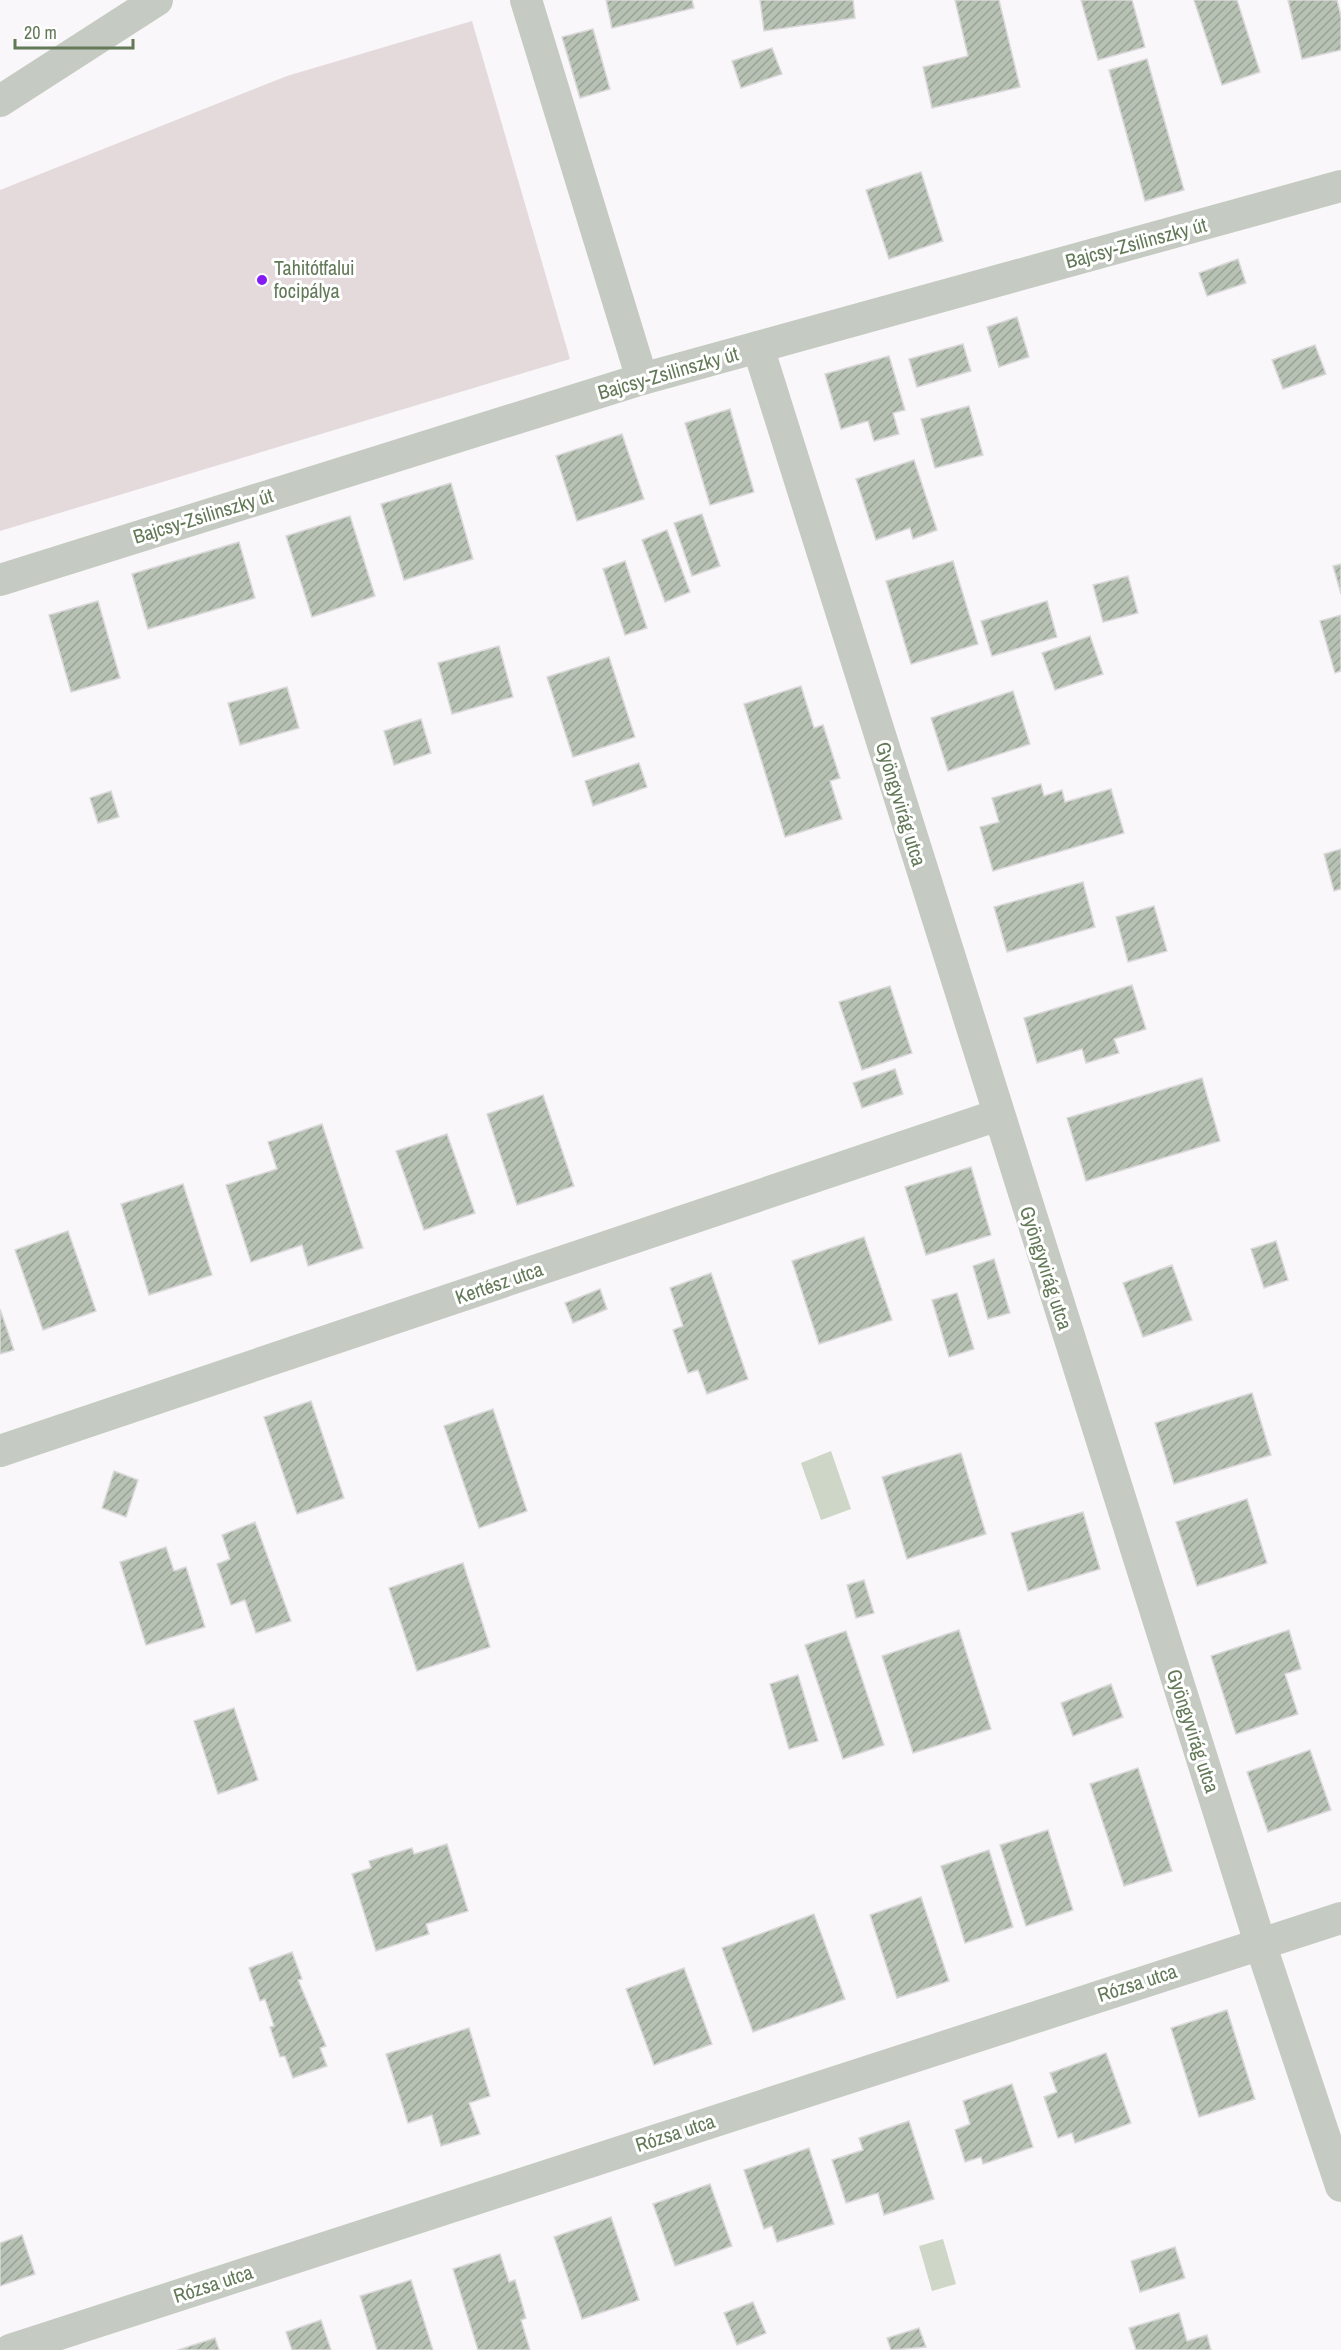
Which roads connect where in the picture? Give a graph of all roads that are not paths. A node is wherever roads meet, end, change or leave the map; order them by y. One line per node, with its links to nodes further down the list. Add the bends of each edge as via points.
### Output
1 (157, 0): 3 (street)
2 (526, 0): 6 (street)
3 (0, 101)
4 (1341, 186): 5 (street, Bajcsy-Zsilinszky út)
5 (758, 347): 6 (street, Bajcsy-Zsilinszky út); 8 (street, Gyöngyvirág utca)
6 (642, 379): 7 (street, Bajcsy-Zsilinszky út)
7 (0, 580)
8 (998, 1115): 9 (street, Kertész utca); 11 (street, Gyöngyvirág utca)
9 (0, 1451)
10 (1341, 1918): 11 (street, Rózsa utca)
11 (1260, 1943): 12 (street, Gyöngyvirág utca); 13 (street, Rózsa utca)
12 (1341, 2186)
13 (10, 2350)

